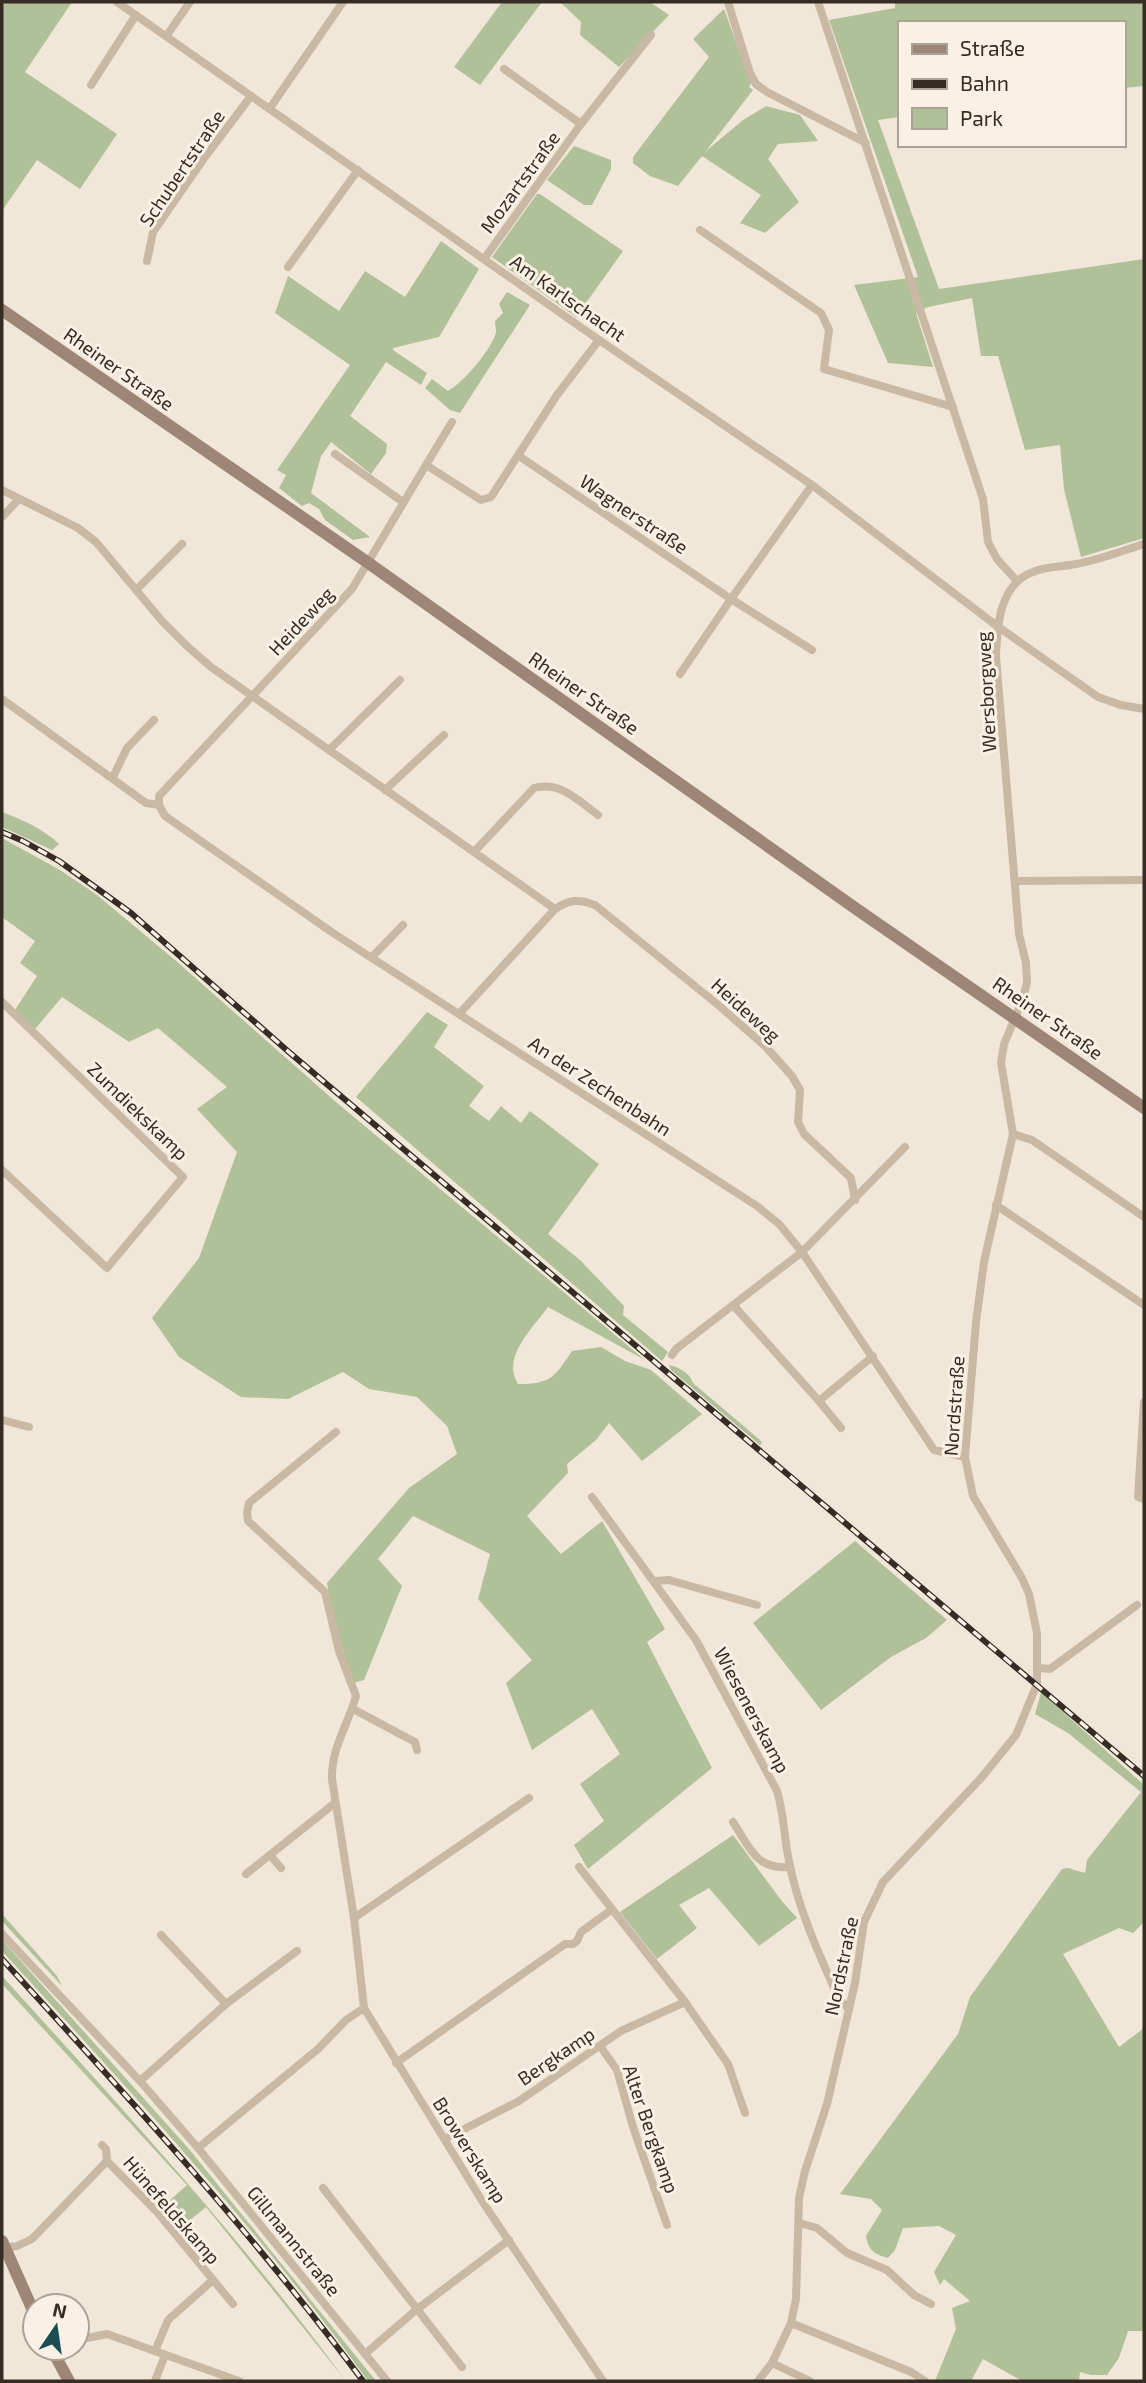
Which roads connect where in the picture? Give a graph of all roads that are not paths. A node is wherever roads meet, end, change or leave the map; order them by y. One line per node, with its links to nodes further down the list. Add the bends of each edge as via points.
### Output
1 (117, 2): 6 (street, Am Karlschacht)
2 (190, 2): 8 (street)
3 (343, 2): 12 (street)
4 (728, 2): 14 (street, via 756,84)
5 (818, 2): 14 (street)
6 (136, 15): 8 (street, Am Karlschacht); 10 (street)
7 (651, 35): 13 (street, Mozartstraße)
8 (167, 36): 11 (street, Am Karlschacht)
9 (504, 69): 13 (street, Mozartstraße)
10 (91, 85)
11 (251, 96): 12 (street, Am Karlschacht); 18 (street, Schubertstraße, via 153,232)
12 (270, 108): 15 (street, Am Karlschacht)
13 (581, 124): 17 (street, Mozartstraße)
14 (866, 143): 22 (street)
15 (358, 170): 17 (street, Am Karlschacht); 19 (street)
16 (701, 230): 22 (street, via 821,313 829,330 824,369)
17 (484, 259): 21 (street, Am Karlschacht)
18 (148, 261)
19 (288, 267)
20 (2, 310): 34 (main road, Rheiner Straße)
21 (599, 340): 25 (street); 27 (street, Am Karlschacht)
22 (953, 407): 35 (street, via 983,499 988,542)
23 (452, 422): 26 (street)
24 (335, 454): 30 (street)
25 (519, 456): 26 (street, via 486,500); 37 (street, Wagnerstraße)
26 (426, 465): 30 (street)
27 (811, 485): 37 (street); 38 (street, Am Karlschacht)
28 (2, 490): 29 (street)
29 (19, 499): 31 (street); 36 (street, via 96,542)
30 (403, 502): 34 (street)
31 (2, 517)
32 (182, 544): 36 (street)
33 (1144, 544): 35 (street, via 1078,564 1031,572)
34 (367, 562): 42 (street, Heideweg, via 352,589); 60 (main road, Rheiner Straße)
35 (1017, 581): 38 (street, Wersborgweg)
36 (136, 590): 42 (street, via 187,646)
37 (731, 599): 39 (street, Wagnerstraße); 40 (street)
38 (997, 626): 44 (street, Am Karlschacht, via 1098,697); 54 (street, Wersborgweg)
39 (812, 650)
40 (680, 674)
41 (400, 680): 47 (street)
42 (253, 697): 47 (street); 50 (street, Heideweg, via 159,796)
43 (2, 699): 48 (street, An der Zechenbahn)
44 (1144, 709)
45 (154, 720): 48 (street, via 127,748)
46 (444, 735): 49 (street)
47 (329, 750): 49 (street)
48 (113, 777): 50 (street, An der Zechenbahn, via 146,803)
49 (385, 790): 52 (street)
50 (159, 805): 57 (street, An der Zechenbahn, via 165,816)
51 (598, 815): 52 (street, via 557,786 534,788)
52 (474, 852): 55 (street)
53 (1144, 880): 54 (street)
54 (1016, 881): 60 (street, Wersborgweg, via 1027,982)
55 (555, 909): 59 (street); 65 (street, Heideweg, via 566,901 595,905 765,1046 800,1090 798,1122 804,1135 851,1178)
56 (403, 926): 57 (street)
57 (372, 957): 59 (street, An der Zechenbahn)
58 (2, 1002): 64 (street, Zumdiekskamp, via 183,1177 107,1268)
59 (460, 1013): 68 (street, An der Zechenbahn, via 757,1206)
60 (1014, 1018): 61 (main road, Rheiner Straße); 62 (street, Nordstraße, via 1001,1063)
61 (1144, 1108)
62 (1013, 1134): 66 (street, Nordstraße); 67 (street, via 1032,1140)
63 (905, 1147): 65 (street)
64 (2, 1170)
65 (855, 1200): 68 (street)
66 (996, 1205): 69 (street); 79 (street, Nordstraße, via 976,1322)
67 (1144, 1217)
68 (802, 1252): 70 (street); 72 (street, An der Zechenbahn)
69 (1144, 1305)
70 (734, 1306): 71 (street); 73 (street)
71 (672, 1355)
72 (873, 1356): 73 (street); 79 (street, An der Zechenbahn, via 934,1450)
73 (819, 1401): 77 (street)
74 (1144, 1402): 81 (street, via 1138,1497)
75 (2, 1420): 76 (street)
76 (29, 1427)
77 (841, 1428)
78 (336, 1432): 86 (street, Browerskamp, via 249,1503 247,1513 248,1521 325,1592 356,1696)
79 (965, 1457): 85 (street, Nordstraße, via 973,1496 1029,1594)
80 (592, 1497): 82 (street, Wiesenerskamp)
81 (1144, 1499)
82 (654, 1581): 83 (street, via 669,1580); 93 (street, Wiesenerskamp, via 696,1640 777,1791)
83 (757, 1605)
84 (1137, 1605): 85 (street, via 1050,1669)
85 (1039, 1668): 104 (street, Nordstraße, via 1016,1735 883,1882 864,1922)
86 (352, 1709): 87 (street, via 415,1742); 89 (street, Browerskamp, via 332,1765)
87 (417, 1750)
88 (529, 1798): 97 (street)
89 (335, 1803): 91 (street); 97 (street, Browerskamp)
90 (733, 1822): 93 (street, via 754,1856 766,1866)
91 (270, 1854): 94 (street); 95 (street)
92 (579, 1867): 96 (street)
93 (790, 1867): 104 (street, Wiesenerskamp, via 804,1917 839,1999)
94 (281, 1868)
95 (246, 1874)
96 (611, 1910): 101 (street); 106 (street, via 573,1944 565,1944)
97 (354, 1919): 103 (street, Browerskamp)
98 (2, 1934): 107 (street, Gillmannstraße)
99 (161, 1935): 102 (street)
100 (297, 1951): 102 (street)
101 (685, 2002): 105 (street, Bergkamp, via 621,2031); 108 (street, via 728,2064)
102 (226, 2004): 107 (street)
103 (365, 2008): 106 (street, Browerskamp); 111 (street)
104 (849, 2009): 114 (street, Nordstraße, via 827,2104 805,2171)
105 (600, 2046): 109 (street, Bergkamp, via 519,2101); 115 (street, Alter Bergkamp, via 617,2070)
106 (396, 2063): 109 (street, Browerskamp)
107 (140, 2081): 111 (street, Gillmannstraße)
108 (746, 2113)
109 (445, 2139): 116 (street, Browerskamp)
110 (102, 2145): 112 (street, Hünefeldskamp)
111 (198, 2148): 127 (street, Gillmannstraße)
112 (107, 2161): 117 (street, Hünefeldskamp, via 32,2239 17,2246); 118 (street, Hünefeldskamp)
113 (323, 2188): 122 (street)
114 (799, 2223): 121 (street, via 817,2228 847,2253 887,2270); 123 (street, Nordstraße)
115 (667, 2225)
116 (509, 2240): 122 (street); 135 (street, Browerskamp)
117 (3, 2245): 119 (main road)
118 (213, 2280): 120 (street, Hünefeldskamp); 125 (street, Hünefeldskamp, via 168,2320)
119 (24, 2292)
120 (233, 2304)
121 (931, 2304)
122 (416, 2310): 127 (street); 130 (street)
123 (791, 2323): 129 (street, Nordstraße); 138 (street)
124 (91, 2337): 125 (street, via 107,2334)
125 (155, 2351): 126 (street)
126 (165, 2354): 132 (street); 133 (street)
127 (365, 2354): 134 (street, Gillmannstraße)
128 (60, 2362): 131 (main road)
129 (772, 2363): 136 (street, Nordstraße); 137 (street)
130 (462, 2367)
131 (69, 2381)
132 (155, 2381)
133 (239, 2381)
134 (387, 2381)
135 (603, 2381)
136 (758, 2381)
137 (810, 2381)
138 (925, 2381)

